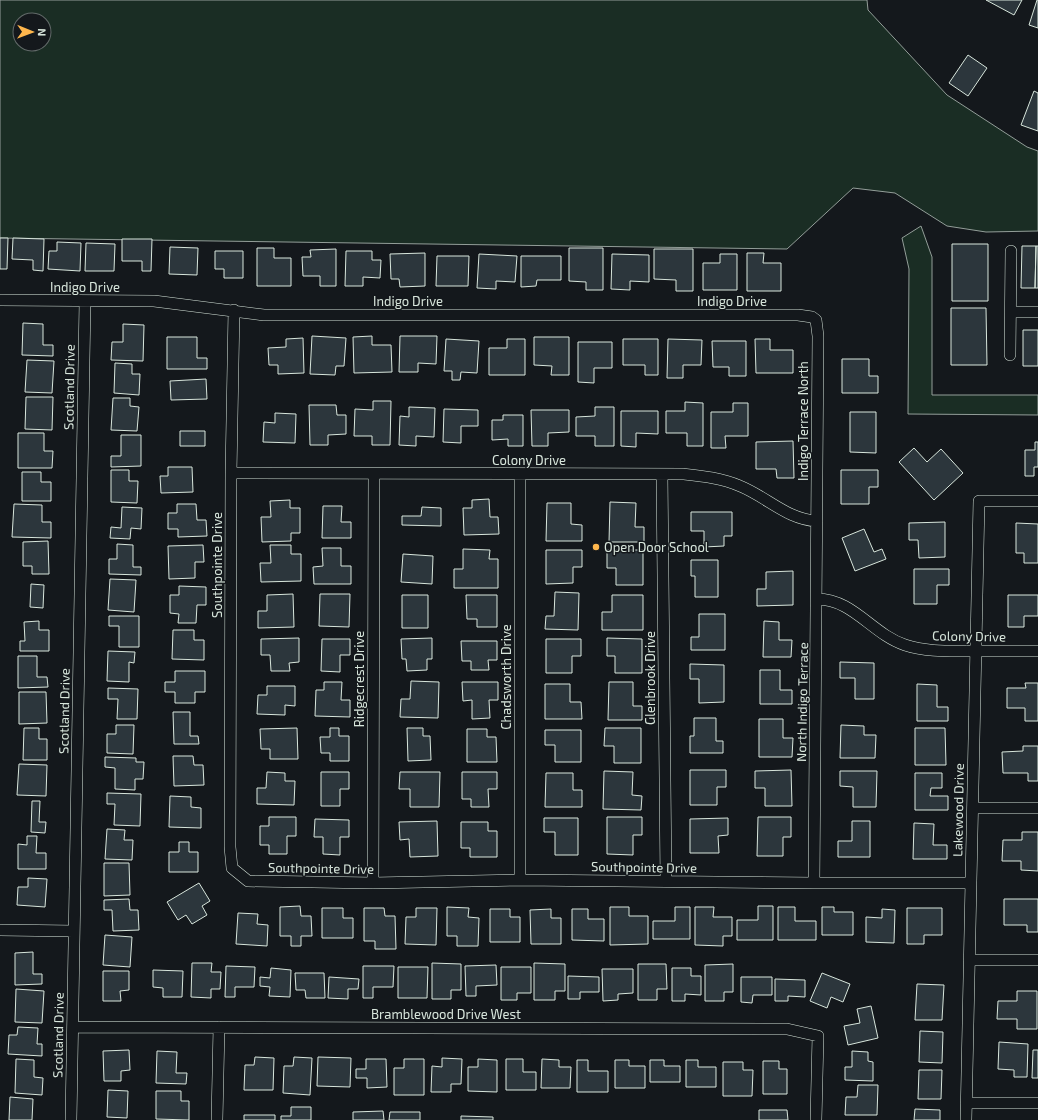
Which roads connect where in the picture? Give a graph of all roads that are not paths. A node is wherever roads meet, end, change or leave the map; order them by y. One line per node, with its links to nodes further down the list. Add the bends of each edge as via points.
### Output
1 (1012, 251): 5 (street)
2 (0, 300): 3 (street, Indigo Drive)
3 (85, 302): 4 (street, Indigo Drive, via 154,301); 26 (street, Scotland Drive)
4 (234, 310): 7 (street, Indigo Drive, via 264,315 798,315); 9 (street, Southpointe Drive)
5 (1011, 312): 6 (street); 8 (street)
6 (1038, 312)
7 (816, 320): 14 (street, Indigo Terrace North)
8 (1010, 355)
9 (231, 473): 12 (street, Colony Drive); 23 (street, Southpointe Drive, via 232,868 248,880)
10 (520, 474): 11 (street, Colony Drive); 12 (street, Colony Drive); 20 (street, Chadsworth Drive)
11 (662, 474): 14 (street, Colony Drive, via 709,477 740,486 797,518); 21 (street, Glenbrook Drive)
12 (374, 475): 23 (street, Ridgecrest Drive)
13 (1038, 501): 16 (street, Lakewood Drive, via 979,500)
14 (817, 521): 15 (street, North Indigo Terrace)
15 (817, 599): 16 (street, Colony Drive, via 836,601 846,606 873,628 903,645 928,651); 24 (street, North Indigo Terrace)
16 (976, 651): 17 (street, Colony Drive); 18 (street, Lakewood Drive)
17 (1038, 651)
18 (973, 808): 19 (street); 22 (street, Lakewood Drive)
19 (1038, 808)
20 (520, 880): 21 (street, Southpointe Drive); 23 (street, Southpointe Drive)
21 (666, 881): 24 (street, Southpointe Drive)
22 (971, 882): 24 (street, Southpointe Drive); 27 (street, Lakewood Drive)
23 (373, 883)
24 (814, 883)
25 (0, 930): 26 (street)
26 (74, 931): 29 (street, Scotland Drive)
27 (969, 960): 28 (street); 31 (street, Lakewood Drive)
28 (1038, 960)
29 (73, 1027): 30 (street, Bramblewood Drive West); 33 (street, Scotland Drive)
30 (219, 1027): 34 (street); 35 (street, Bramblewood Drive West, via 787,1029 818,1036)
31 (966, 1103): 32 (street); 36 (street, Lakewood Drive)
32 (1038, 1103)
33 (71, 1120)
34 (217, 1120)
35 (816, 1120)
36 (966, 1120)

